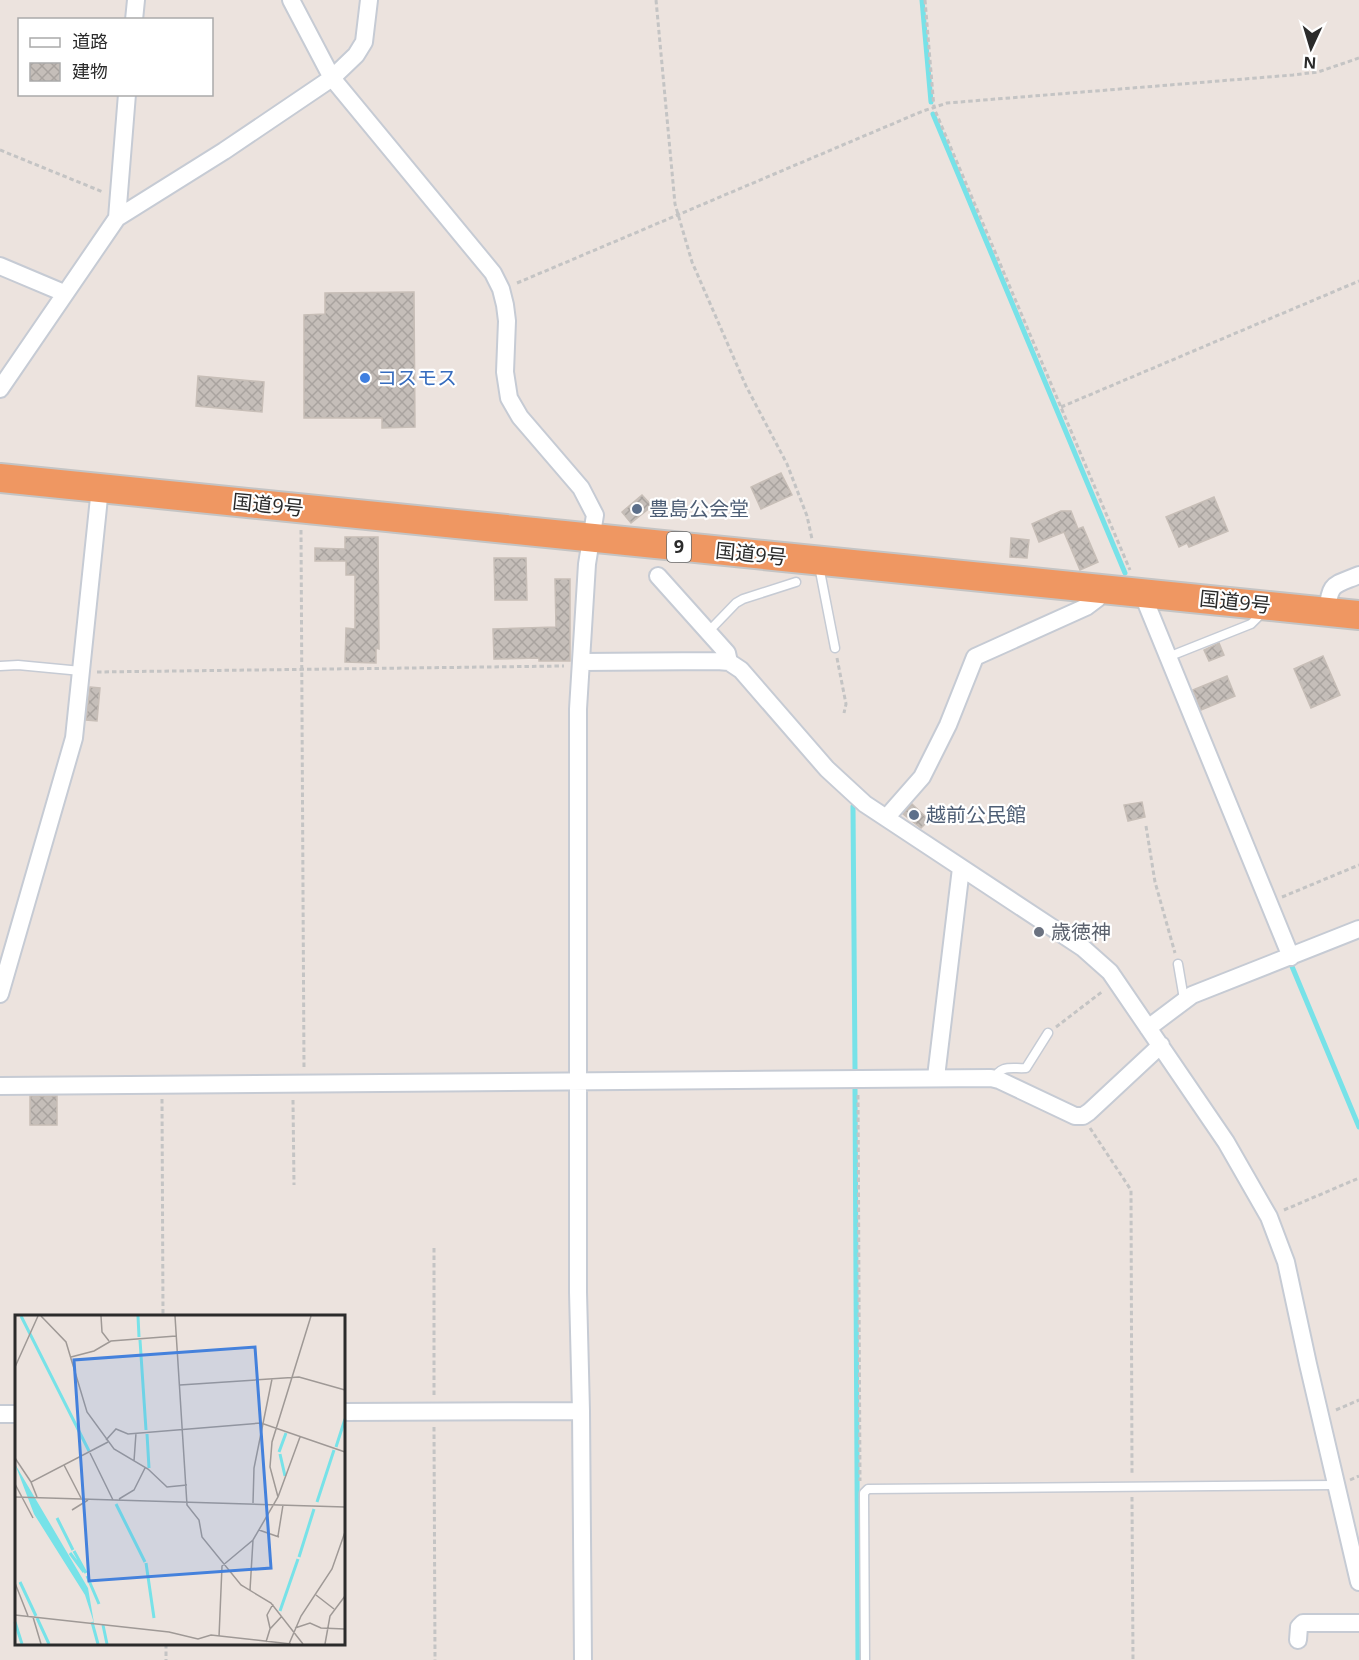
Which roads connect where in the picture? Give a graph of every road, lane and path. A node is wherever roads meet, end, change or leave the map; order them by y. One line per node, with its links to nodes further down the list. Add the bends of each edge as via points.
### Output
1 (136, 0): 6 (street)
2 (291, 0): 8 (street)
3 (369, 0): 8 (street, via 364,42)
4 (656, 0): 24 (path, via 679,223 746,386 787,464 807,516)
5 (925, 0): 10 (path)
6 (134, 18)
7 (1359, 58): 10 (path, via 1310,73 947,103)
8 (332, 78): 13 (street); 16 (street, via 449,219)
9 (127, 96): 12 (street)
10 (934, 108): 16 (path); 19 (path)
11 (0, 150): 12 (path)
12 (118, 198): 13 (street)
13 (117, 218): 17 (street)
14 (0, 266): 17 (street)
15 (1359, 281): 19 (path)
16 (501, 290): 23 (street, via 507,321 505,372 509,398 520,417 581,488 595,515)
17 (64, 293): 18 (street)
18 (0, 389)
19 (1061, 407): 29 (path)
20 (0, 478): 21 (highway, 国道9号 / 9)
21 (100, 488): 23 (highway, 国道9号 / 9); 40 (street)
22 (302, 532): 39 (path)
23 (592, 539): 24 (highway, 国道9号 / 9); 37 (street)
24 (818, 561): 28 (highway, 国道9号 / 9); 34 (lane)
25 (1359, 575): 31 (street, via 1332,588)
26 (658, 576): 33 (street)
27 (796, 582): 33 (lane, via 743,599)
28 (1100, 588): 29 (highway, 国道9号 / 9); 42 (street, via 1098,598 1086,607 975,657 922,777)
29 (1142, 593): 30 (highway, 国道9号 / 9); 35 (street)
30 (1261, 605): 31 (highway, 国道9号 / 9); 35 (lane, via 1251,624)
31 (1327, 612): 32 (highway, 国道9号 / 9)
32 (1359, 615)
33 (708, 632): 36 (street, via 727,653)
34 (835, 648): 41 (path, via 846,704)
35 (1168, 657): 46 (street)
36 (729, 662): 37 (street); 42 (street, via 741,670 827,769)
37 (581, 664): 39 (path); 59 (street)
38 (0, 666): 40 (lane)
39 (302, 670): 40 (path); 60 (path)
40 (81, 671): 51 (street, via 70,754)
41 (844, 714)
42 (886, 818): 45 (street)
43 (1146, 826): 49 (path, via 1155,882)
44 (1359, 865): 46 (path)
45 (961, 868): 50 (street, via 1083,948); 56 (street)
46 (1269, 903): 48 (street)
47 (1359, 929): 48 (street)
48 (1291, 957): 52 (street)
49 (1178, 964): 52 (lane)
50 (1117, 981): 53 (street); 54 (path)
51 (0, 994)
52 (1184, 999): 53 (street)
53 (1148, 1028): 55 (street)
54 (1048, 1034): 58 (lane, via 1026,1068 1005,1068)
55 (1161, 1046): 63 (street); 66 (street, via 1226,1142)
56 (936, 1077): 57 (street); 58 (street)
57 (858, 1078): 59 (street); 76 (path, via 860,1482)
58 (994, 1079): 63 (street, via 1066,1113)
59 (579, 1080): 60 (street); 70 (street)
60 (298, 1083): 61 (street); 65 (path)
61 (162, 1084): 62 (street); 68 (path)
62 (0, 1086)
63 (1083, 1116): 74 (path, via 1131,1190)
64 (1359, 1178): 66 (path)
65 (294, 1185)
66 (1269, 1217): 73 (street, via 1286,1262)
67 (434, 1248): 72 (path)
68 (164, 1315)
69 (1359, 1400): 73 (path)
70 (581, 1411): 72 (street); 82 (street)
71 (345, 1412): 72 (street)
72 (434, 1412): 81 (path)
73 (1321, 1416): 75 (street)
74 (1132, 1482)
75 (1336, 1485): 76 (lane); 78 (street)
76 (865, 1491): 83 (lane)
77 (1132, 1494): 84 (path)
78 (1359, 1582)
79 (1359, 1623): 80 (street, via 1303,1623)
80 (1298, 1640)
81 (435, 1660)
82 (583, 1660)
83 (865, 1660)
84 (1133, 1660)

